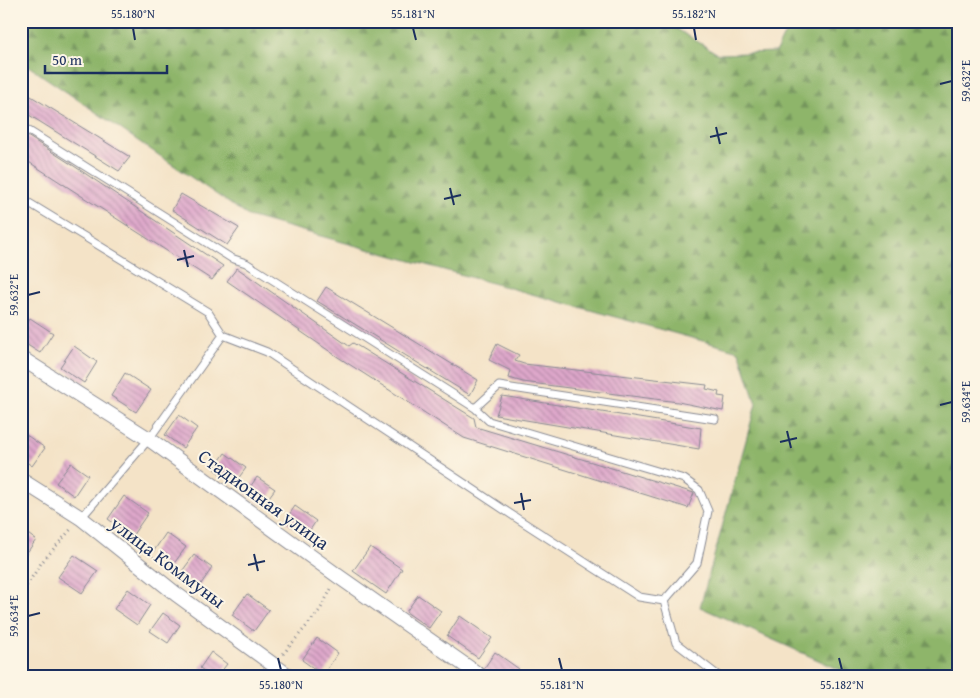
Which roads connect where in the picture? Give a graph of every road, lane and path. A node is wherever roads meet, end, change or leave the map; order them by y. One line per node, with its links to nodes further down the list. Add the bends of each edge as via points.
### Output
1 (21, 126): 5 (lane)
2 (21, 198): 3 (lane, via 208,312)
3 (223, 335): 7 (lane); 12 (lane, via 267,352 639,597)
4 (21, 358): 7 (street, Стадионная улица)
5 (475, 408): 6 (lane, via 499,386); 12 (lane, via 489,420 684,479 699,490 708,511 697,563)
6 (715, 419)
7 (149, 440): 9 (lane); 10 (street, Стадионная улица)
8 (21, 480): 9 (street, улица Коммуны)
9 (81, 518): 11 (path, via 42,562); 13 (street, улица Коммуны, via 176,594)
10 (338, 576): 13 (path, via 320,610); 15 (street, Стадионная улица)
11 (21, 594)
12 (664, 601): 16 (lane, via 676,643)
13 (274, 664): 14 (street, улица Коммуны)
14 (290, 677)
15 (482, 677)
16 (720, 677)

